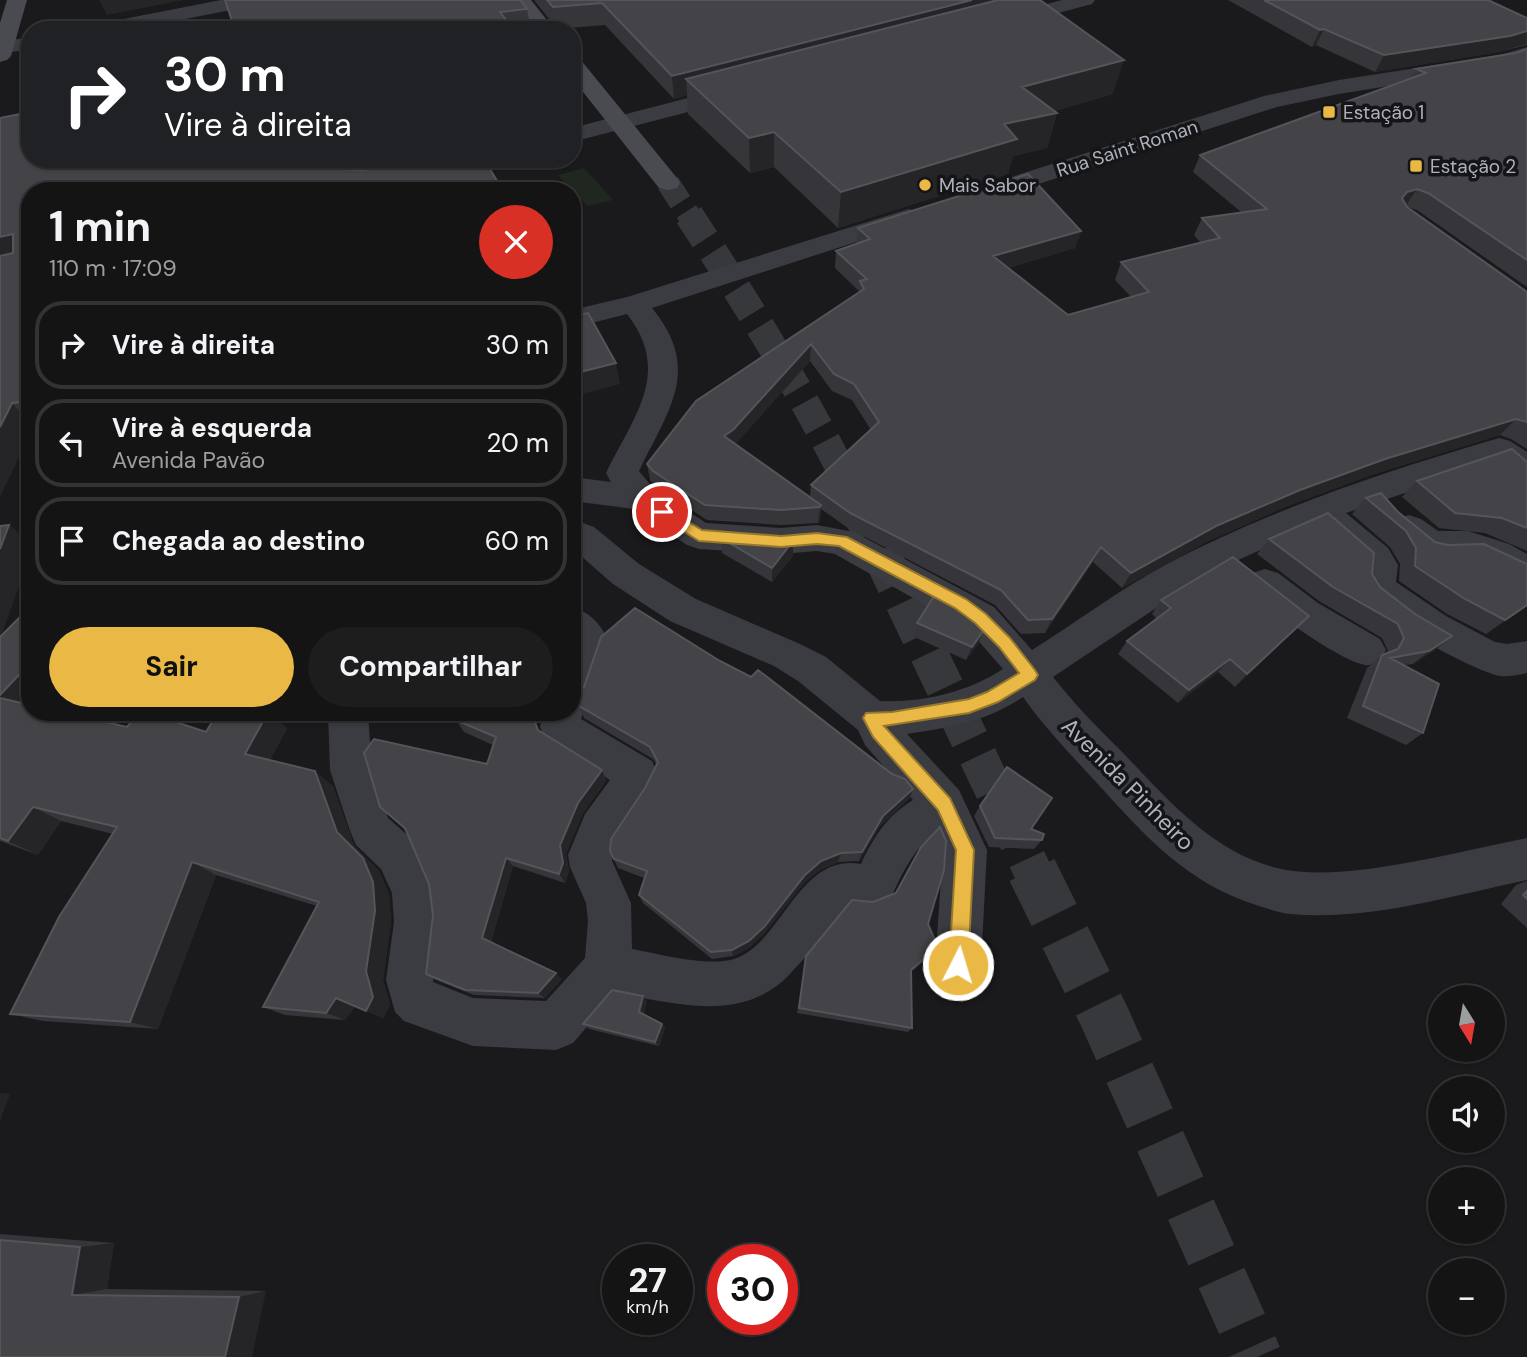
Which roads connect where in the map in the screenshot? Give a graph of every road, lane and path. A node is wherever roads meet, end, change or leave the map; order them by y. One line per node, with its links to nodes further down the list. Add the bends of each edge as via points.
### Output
1 (17, 0): 9 (main road)
2 (251, 0): 5 (street)
3 (521, 0): 6 (main road)
4 (1085, 0): 7 (street)
5 (144, 21)
6 (538, 21)
7 (978, 28)
8 (21, 45): 9 (street)
9 (1, 51)
10 (1527, 53): 16 (street, Rua Saint Roman, via 1504,61 1272,101)
11 (581, 75): 13 (main road)
12 (752, 88): 13 (street)
13 (620, 123): 14 (street); 15 (main road)
14 (581, 133)
15 (668, 183)
16 (963, 200)
17 (937, 208): 18 (street)
18 (634, 304): 19 (street); 23 (street, via 659,339 665,384 622,474)
19 (581, 316)
20 (1527, 471): 22 (street, via 1499,449)
21 (581, 490): 23 (street)
22 (1374, 492): 24 (street); 27 (street, via 1432,545 1468,544)
23 (642, 498): 32 (street, Avenida Pinheiro, via 699,536 842,541 981,618)
24 (1320, 509): 26 (street); 30 (street, via 1376,558 1380,565 1378,587 1396,602 1496,659)
25 (581, 536): 33 (street, via 626,574 683,610 812,669)
26 (1224, 551): 29 (street, via 1305,614); 32 (street, via 1176,576)
27 (1527, 571)
28 (581, 631): 31 (street, via 588,642)
29 (1367, 650)
30 (1527, 657)
31 (581, 662)
32 (1030, 675): 33 (street, via 969,706); 37 (street, Avenida Pinheiro, via 1057,712 1147,808 1194,852 1235,877 1287,892 1326,893 1378,889)
33 (872, 718): 36 (street, via 879,732)
34 (349, 721): 39 (street, via 352,770 371,831 397,855 414,893 417,922 409,980 412,995 421,1004 473,1022 556,1026)
35 (561, 721): 39 (street, via 560,727 637,774 592,847 589,862 611,912)
36 (944, 804): 38 (street, via 965,850); 39 (street, via 908,827 874,885 837,885 772,960 739,981 720,984)
37 (1527, 859)
38 (958, 965)
39 (607, 968)

